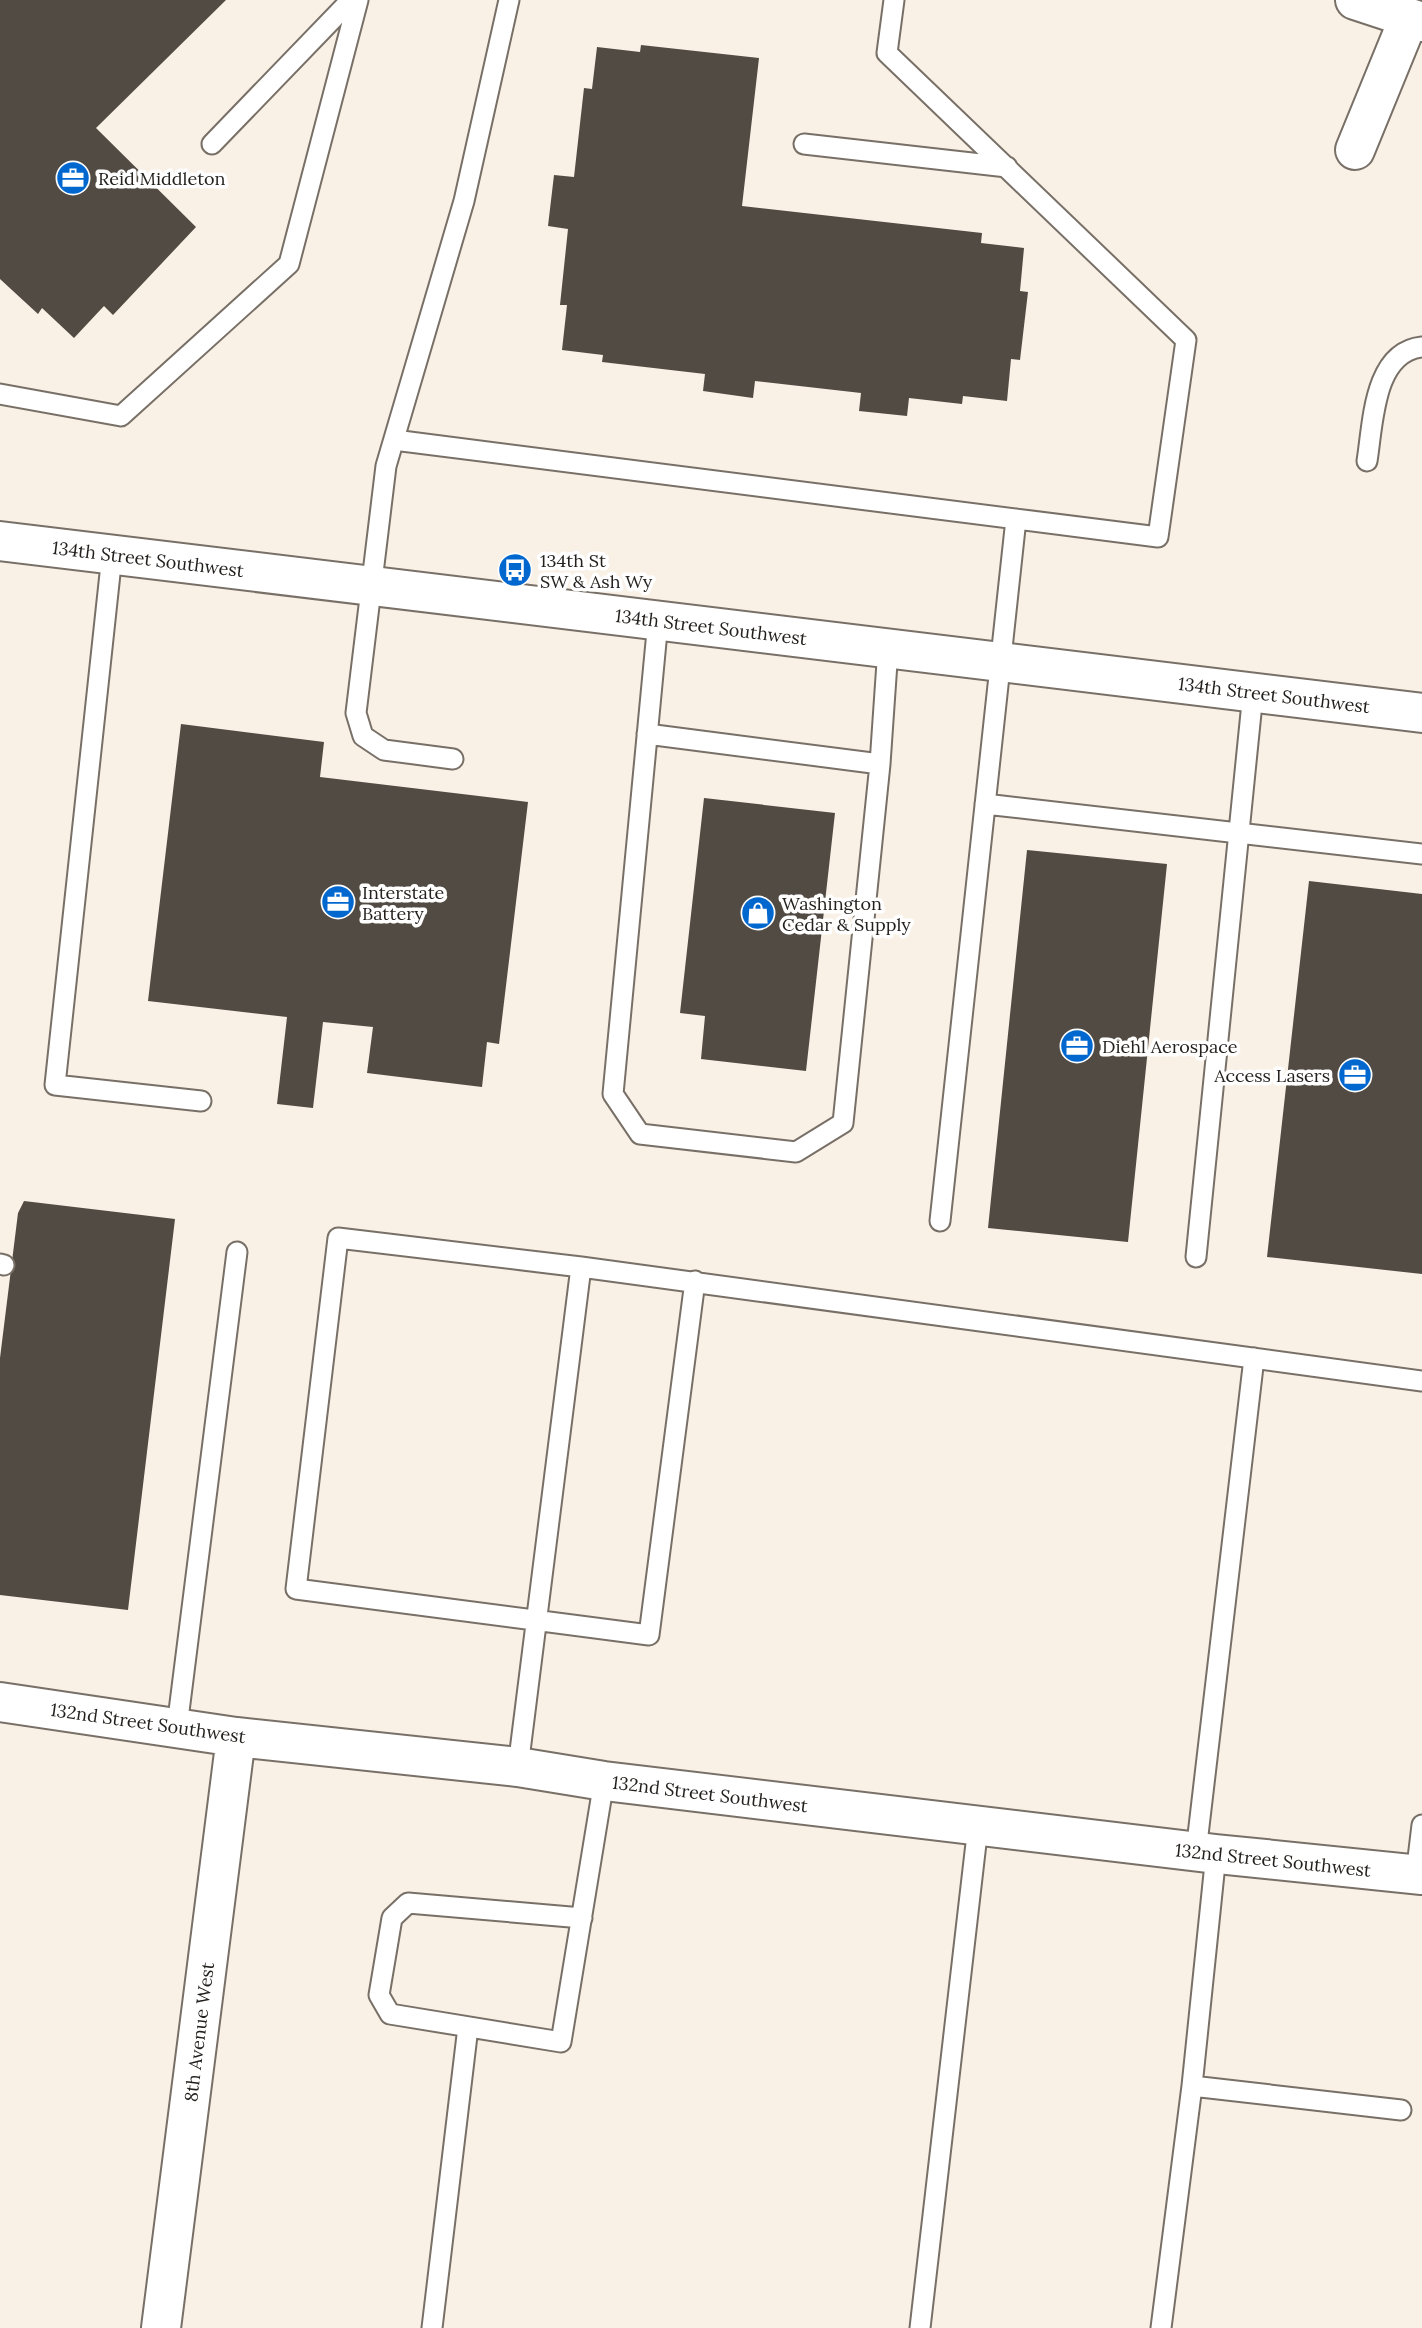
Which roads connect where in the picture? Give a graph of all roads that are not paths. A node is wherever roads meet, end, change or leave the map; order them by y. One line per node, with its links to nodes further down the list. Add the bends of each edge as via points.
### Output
1 (351, 0): 7 (lane)
2 (358, 0): 12 (lane, via 289,264 121,416)
3 (509, 0): 13 (lane, via 464,201)
4 (894, 0): 10 (lane, via 887,53)
5 (1355, 0): 6 (street)
6 (1415, 20): 9 (street)
7 (212, 144)
8 (804, 144): 10 (lane)
9 (1355, 149)
10 (1007, 167): 15 (lane, via 1186,340 1158,537)
11 (1422, 347): 14 (lane, via 1394,362 1384,375)
12 (0, 394)
13 (394, 440): 15 (lane); 18 (lane, via 386,466)
14 (1367, 461)
15 (1016, 519): 21 (lane)
16 (0, 541): 17 (street, 134th Street Southwest)
17 (112, 555): 18 (street, 134th Street Southwest); 30 (lane, via 55,1085)
18 (371, 586): 19 (street, 134th Street Southwest); 25 (lane, via 356,713 363,736 384,750)
19 (658, 621): 20 (street, 134th Street Southwest); 24 (lane)
20 (888, 648): 21 (street, 134th Street Southwest); 26 (lane)
21 (1000, 662): 22 (street, 134th Street Southwest); 27 (lane)
22 (1253, 693): 23 (street, 134th Street Southwest); 28 (lane)
23 (1422, 713)
24 (647, 734): 26 (lane); 26 (lane, via 613,1094 640,1134 796,1152 843,1123)
25 (453, 759)
26 (880, 764)
27 (985, 804): 28 (lane); 31 (lane)
28 (1239, 834): 29 (lane); 33 (lane)
29 (1422, 854)
30 (201, 1101)
31 (940, 1221)
32 (237, 1252): 40 (lane)
33 (1196, 1257)
34 (581, 1267): 35 (lane); 38 (lane); 38 (lane, via 338,1238 296,1589)
35 (695, 1281): 36 (lane); 38 (lane, via 649,1635)
36 (1254, 1358): 37 (lane); 46 (lane)
37 (1422, 1381)
38 (536, 1619): 42 (lane)
39 (0, 1702): 40 (street, 132nd Street Southwest)
40 (177, 1727): 41 (street, 132nd Street Southwest)
41 (236, 1737): 42 (street, 132nd Street Southwest); 52 (street, 8th Avenue West)
42 (518, 1767): 43 (street, 132nd Street Southwest)
43 (604, 1781): 45 (street, 132nd Street Southwest); 48 (lane)
44 (1422, 1825): 47 (lane)
45 (978, 1826): 46 (street, 132nd Street Southwest); 54 (lane)
46 (1206, 1853): 47 (street, 132nd Street Southwest); 50 (lane)
47 (1419, 1875)
48 (582, 1918): 49 (lane, via 561,2042); 49 (lane, via 408,1903 392,1918 379,1995 390,2014)
49 (468, 2027): 53 (lane)
50 (1192, 2086): 51 (lane); 55 (lane)
51 (1401, 2110)
52 (161, 2328)
53 (432, 2328)
54 (919, 2328)
55 (1161, 2328)

